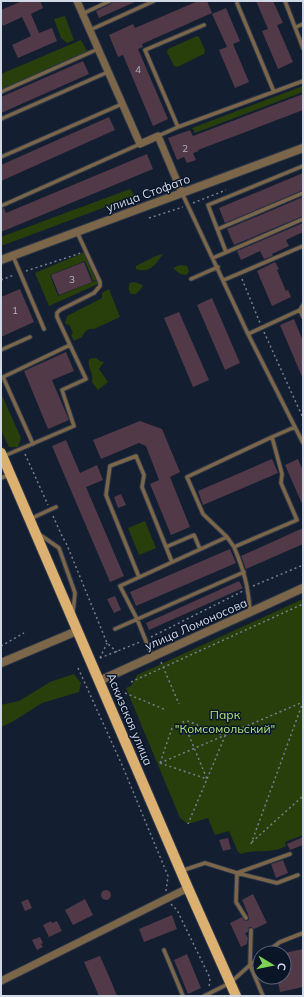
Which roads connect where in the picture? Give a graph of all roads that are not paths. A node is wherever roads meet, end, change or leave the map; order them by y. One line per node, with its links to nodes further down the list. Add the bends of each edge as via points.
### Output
1 (77, 1): 6 (street)
2 (110, 1): 6 (lane)
3 (154, 1): 10 (lane)
4 (285, 1): 9 (lane)
5 (237, 3): 16 (lane)
6 (82, 14): 10 (street)
7 (303, 24): 9 (lane)
8 (204, 25): 19 (lane, via 145,50)
9 (296, 27): 11 (lane)
10 (90, 30): 12 (street)
11 (303, 48)
12 (98, 49): 13 (street); 15 (lane)
13 (108, 72): 17 (street); 18 (lane)
14 (303, 81): 16 (lane)
15 (1, 92)
16 (274, 92): 19 (lane)
17 (122, 104): 21 (street); 23 (lane)
18 (1, 119)
19 (178, 127): 20 (lane)
20 (158, 136): 21 (street); 25 (street)
21 (140, 144): 27 (lane)
22 (303, 148): 25 (street, улица Стофато)
23 (1, 157)
24 (303, 166): 29 (lane, via 208,205)
25 (182, 193): 30 (street, улица Стофато); 34 (lane)
26 (303, 193): 29 (lane)
27 (1, 206)
28 (303, 219): 32 (lane)
29 (218, 229): 32 (lane)
30 (77, 232): 33 (street, улица Стофато); 45 (lane, via 100,286 94,293 57,313)
31 (303, 248): 38 (lane)
32 (226, 252): 34 (lane)
33 (13, 256): 35 (street, улица Стофато); 42 (lane)
34 (213, 258): 36 (lane)
35 (1, 260)
36 (218, 267): 37 (lane); 38 (lane)
37 (191, 279)
38 (224, 280): 43 (lane)
39 (303, 305): 40 (lane)
40 (300, 310): 41 (lane); 43 (lane)
41 (303, 317)
42 (44, 328)
43 (248, 334): 48 (lane)
44 (30, 337): 46 (lane)
45 (70, 344): 47 (lane); 50 (lane, via 86,379 62,390 74,426)
46 (1, 350)
47 (2, 378): 50 (lane)
48 (295, 428): 49 (lane); 51 (lane)
49 (272, 437): 57 (lane, via 187,477 203,514); 59 (lane, via 282,474 281,483 297,520)
50 (33, 444): 52 (lane)
51 (303, 444)
52 (2, 455): 53 (main road, Аскизская улица)
53 (6, 476): 55 (main road, Аскизская улица)
54 (56, 507): 55 (lane)
55 (30, 519): 56 (main road, Аскизская улица)
56 (34, 530): 66 (main road, Аскизская улица); 66 (lane, via 59,548 76,593)
57 (227, 537): 59 (lane); 60 (lane)
58 (166, 547): 60 (lane, via 194,535); 61 (lane); 63 (lane, via 142,487 144,475 136,456 110,466 106,495)
59 (234, 547): 62 (lane)
60 (200, 549): 61 (lane)
61 (172, 562): 63 (lane)
62 (244, 572): 65 (lane); 67 (lane)
63 (139, 577): 67 (lane, via 120,586)
64 (303, 588): 65 (street, улица Ломоносова)
65 (250, 613): 70 (street, улица Ломоносова)
66 (72, 619): 69 (main road, Аскизская улица)
67 (136, 619): 68 (lane); 70 (lane)
68 (115, 629)
69 (77, 631): 71 (street); 72 (main road, Аскизская улица)
70 (155, 656): 72 (street, улица Ломоносова)
71 (1, 663)
72 (99, 681): 74 (main road, Аскизская улица)
73 (290, 854): 75 (lane)
74 (181, 871): 75 (lane, via 205,864); 77 (main road, Аскизская улица)
75 (237, 873): 76 (lane, via 277,883); 78 (lane, via 236,902)
76 (298, 875)
77 (188, 888): 84 (street); 85 (main road, Аскизская улица)
78 (246, 918)
79 (251, 930): 83 (lane)
80 (303, 933): 81 (lane)
81 (276, 945)
82 (164, 950): 86 (lane)
83 (250, 965): 85 (lane); 89 (lane)
84 (1, 981)
85 (230, 983): 87 (lane); 88 (main road, Аскизская улица)
86 (183, 996)
87 (204, 996)
88 (236, 996)
89 (263, 996)

